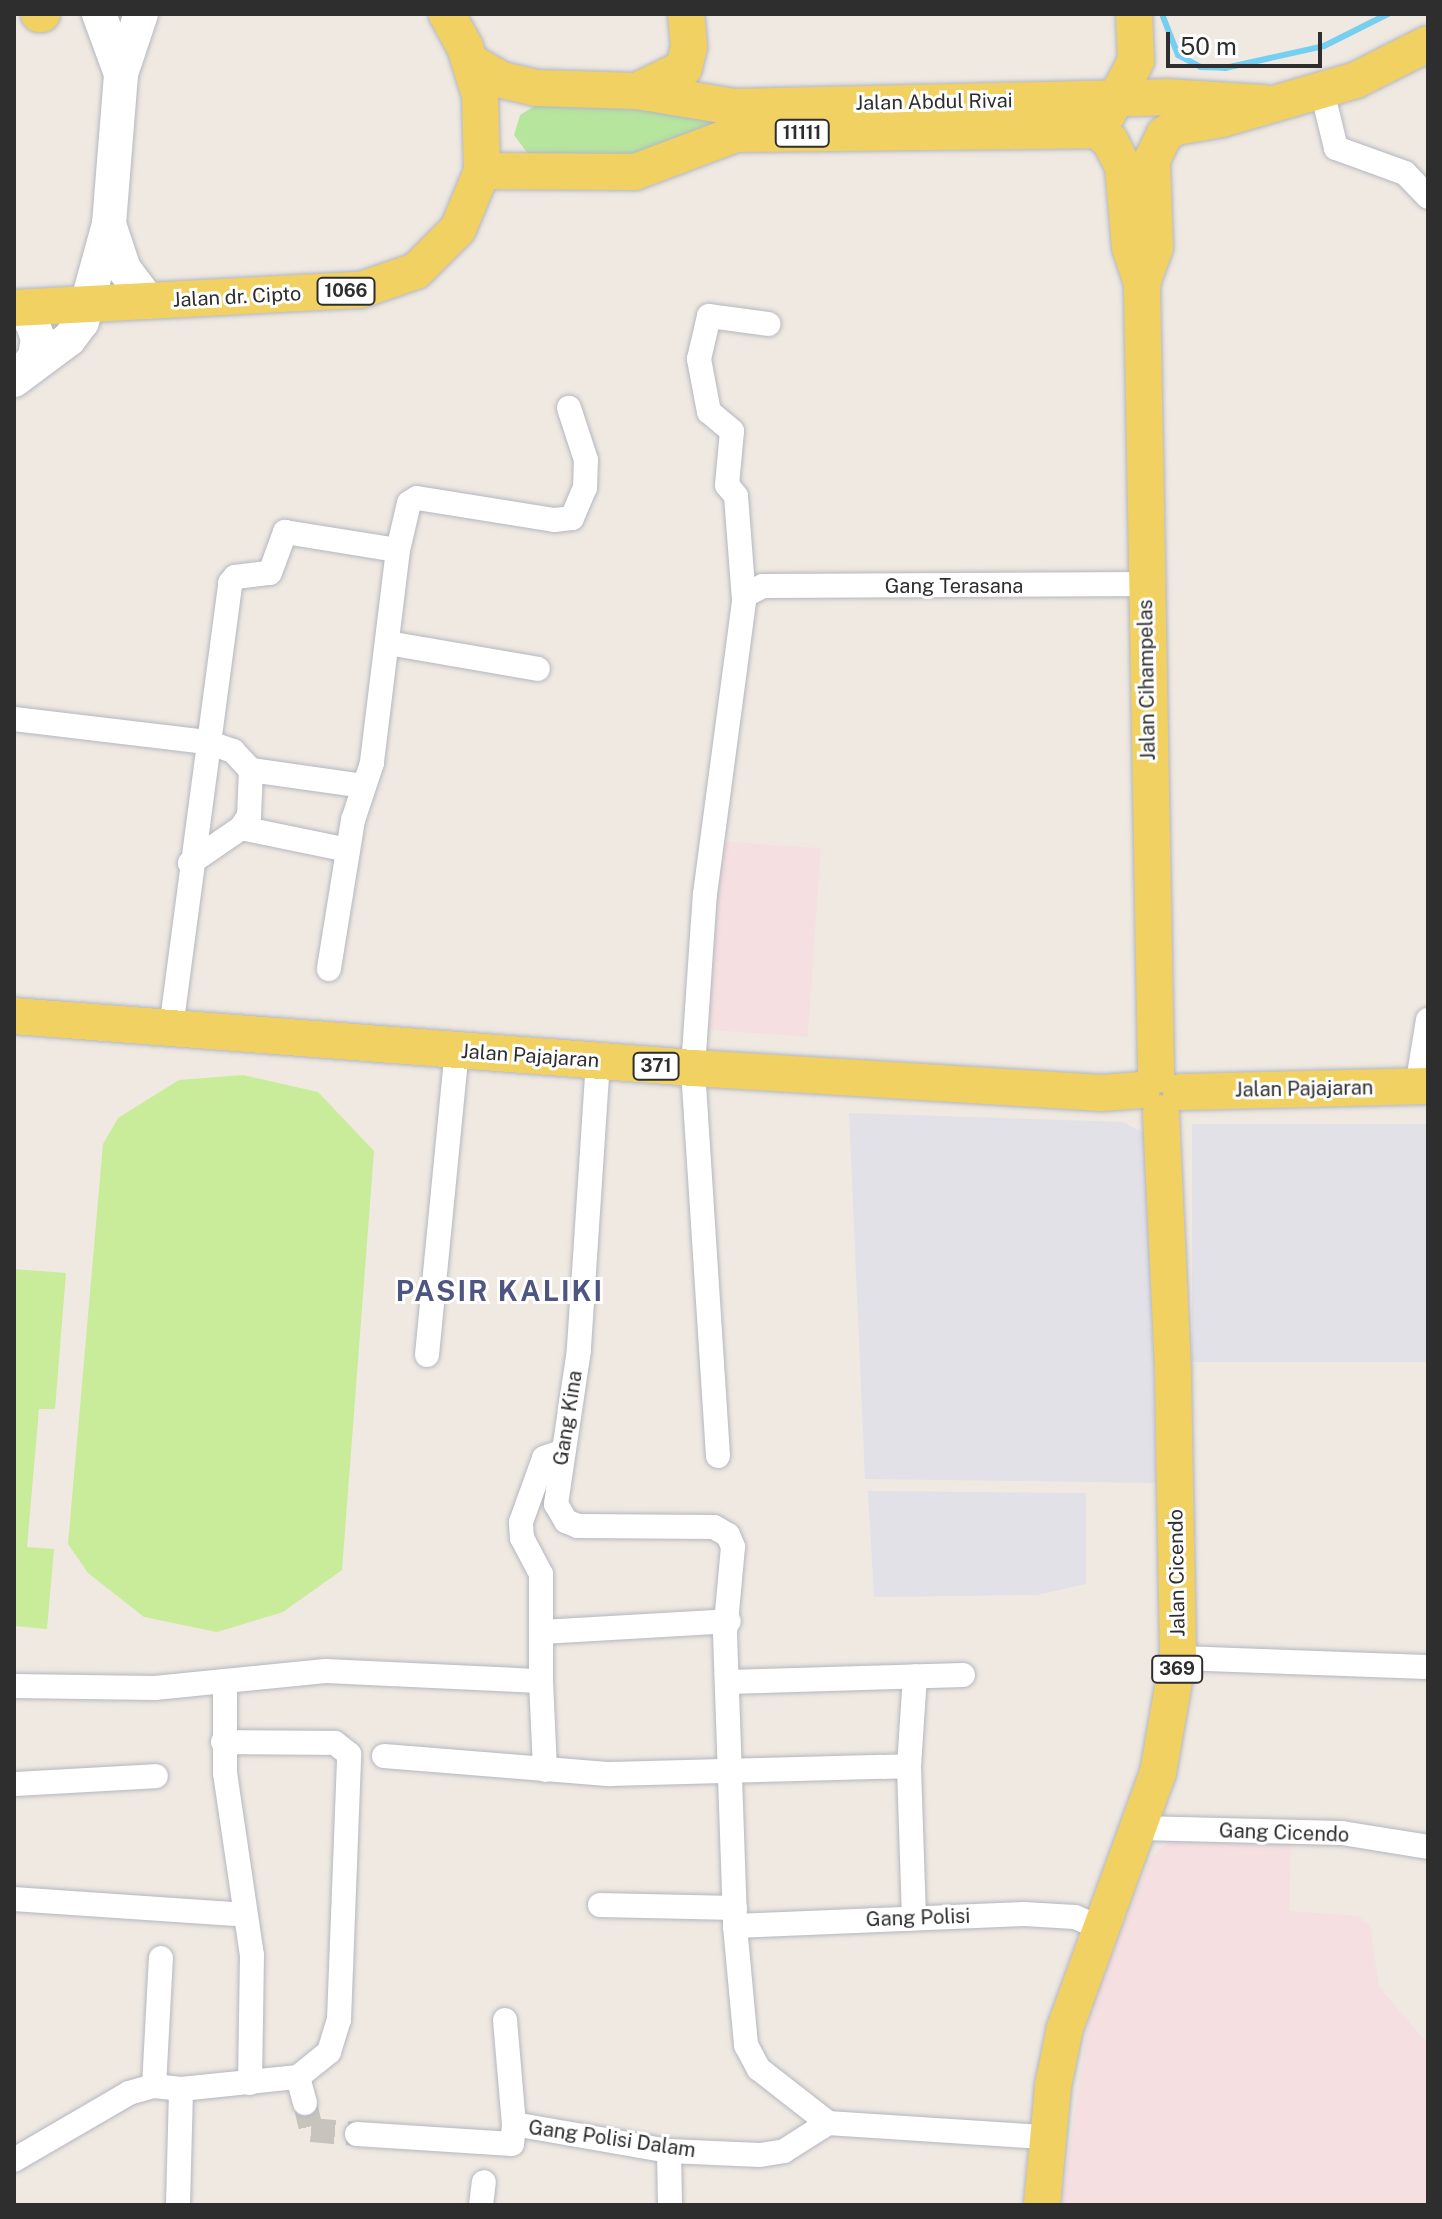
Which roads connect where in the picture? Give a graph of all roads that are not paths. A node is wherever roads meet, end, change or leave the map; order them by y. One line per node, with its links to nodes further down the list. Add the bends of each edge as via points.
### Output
1 (99, 14): 10 (main road)
2 (141, 14): 10 (main road)
3 (447, 14): 9 (main road)
4 (686, 14): 12 (main road, via 689,47 684,68)
5 (1134, 14): 8 (main road)
6 (1428, 19): 13 (main road, via 1355,63)
7 (1428, 44): 13 (main road)
8 (1136, 61): 14 (main road, via 1152,88); 15 (main road)
9 (471, 62): 11 (main road, Jalan Abdul Rivai / 11111, via 502,80); 18 (main road)
10 (121, 74): 20 (main road)
11 (537, 88): 12 (main road, Jalan Abdul Rivai / 11111); 18 (main road, via 505,106 498,122)
12 (637, 91): 15 (main road, Jalan Abdul Rivai / 11111, via 735,107)
13 (1322, 91): 16 (main road); 19 (street, via 1336,148 1405,173)
14 (1176, 97): 15 (main road, Jalan Abdul Rivai / 11111); 16 (main road, Jalan Abdul Rivai)
15 (1119, 98): 17 (main road)
16 (1263, 103): 21 (main road, Jalan Cihampelas, via 1222,119 1176,127 1156,146 1155,247)
17 (1097, 130): 18 (main road, Jalan Abdul Rivai / 11111, via 736,134 635,172); 21 (main road, Jalan Cihampelas, via 1110,141 1123,166 1130,247)
18 (498, 171): 22 (main road, Jalan dr. Cipto / 1066, via 458,229 428,262 402,279 361,290)
19 (1428, 197)
20 (109, 224): 22 (main road, via 124,269); 23 (main road)
21 (1142, 285): 29 (main road, Jalan Cihampelas)
22 (149, 302): 23 (main road, Jalan dr. Cipto / 1066)
23 (87, 306): 24 (main road, Jalan dr. Cipto); 26 (main road, via 69,339)
24 (15, 308): 26 (main road, via 31,320 38,338 35,357)
25 (768, 324): 30 (street, via 709,316 699,352 709,412 732,431 727,485 736,496)
26 (19, 376)
27 (569, 408): 28 (street, via 586,460 585,488 572,518 554,520 417,498 409,503)
28 (398, 550): 31 (street); 34 (street, via 285,532 270,573 231,580)
29 (1146, 584): 30 (street, Gang Terasana); 48 (main road, Jalan Cihampelas)
30 (753, 591): 46 (street, via 717,809)
31 (388, 643): 32 (street); 36 (street, via 372,763)
32 (538, 669)
33 (14, 719): 34 (street)
34 (207, 742): 35 (street, via 233,751); 39 (street)
35 (251, 770): 36 (street); 37 (street, via 254,788)
36 (363, 786): 38 (street)
37 (241, 828): 38 (street); 39 (street)
38 (348, 850): 40 (street)
39 (190, 863): 43 (street)
40 (329, 969)
41 (14, 1016): 43 (main road, Jalan Pajajaran / 371)
42 (1428, 1020): 47 (street)
43 (171, 1028): 44 (main road, Jalan Pajajaran / 371)
44 (457, 1050): 45 (main road, Jalan Pajajaran / 371); 49 (street)
45 (598, 1061): 46 (main road, Jalan Pajajaran / 371); 50 (street, Gang Kina, via 579,1350)
46 (693, 1068): 48 (main road, Jalan Pajajaran / 371); 51 (street)
47 (1422, 1086): 48 (main road, Jalan Pajajaran)
48 (1160, 1092): 54 (main road, Jalan Cicendo / 369, via 1173,1358)
49 (427, 1355)
50 (563, 1451): 52 (street, Gang Kina, via 556,1504 566,1521 578,1526 714,1527 728,1535 733,1547); 53 (street, via 544,1458 521,1522 522,1538 541,1574)
51 (718, 1456)
52 (729, 1621): 53 (street); 60 (street)
53 (541, 1632): 59 (street)
54 (1178, 1658): 55 (street); 69 (main road, Jalan Cicendo / 369, via 1170,1721)
55 (1428, 1667)
56 (963, 1675): 57 (street)
57 (915, 1676): 60 (street); 64 (street)
58 (225, 1681): 59 (street, via 326,1671); 61 (street, via 155,1688); 62 (street)
59 (541, 1681): 65 (street)
60 (728, 1682): 66 (street)
61 (14, 1686)
62 (223, 1742): 79 (street, via 335,1743 349,1754 339,2020 329,2052); 80 (street, via 252,1955)
63 (384, 1756): 65 (street)
64 (909, 1766): 66 (street); 75 (street)
65 (545, 1770): 66 (street)
66 (731, 1772): 74 (street)
67 (156, 1776): 68 (street)
68 (14, 1784)
69 (1139, 1828): 70 (street, Gang Cicendo, via 1342,1833); 76 (main road, Jalan Cicendo / 369)
70 (1428, 1847)
71 (14, 1899): 73 (street)
72 (600, 1905): 74 (street, Gang Polisi)
73 (234, 1914)
74 (735, 1917): 75 (street, Gang Polisi); 84 (street, via 746,2045 759,2069)
75 (914, 1918): 76 (street, Gang Polisi, via 1037,1915 1075,1917)
76 (1098, 1927): 87 (main road, Jalan Cicendo / 369, via 1065,2028)
77 (161, 1958): 81 (street)
78 (505, 2020): 85 (street)
79 (298, 2077): 80 (street); 83 (street)
80 (250, 2083): 82 (street)
81 (154, 2086): 82 (street); 89 (street, via 115,2098)
82 (181, 2089): 90 (street)
83 (305, 2103)
84 (828, 2123): 87 (street); 88 (street, Gang Polisi Dalam, via 784,2151)
85 (514, 2124): 86 (street, Gang Polisi Dalam, via 512,2144); 88 (street, Gang Polisi Dalam)
86 (357, 2134)
87 (1047, 2137): 92 (main road, Jalan Cicendo / 369)
88 (669, 2151): 91 (street)
89 (14, 2160)
90 (178, 2205)
91 (670, 2205)
92 (1042, 2205)

